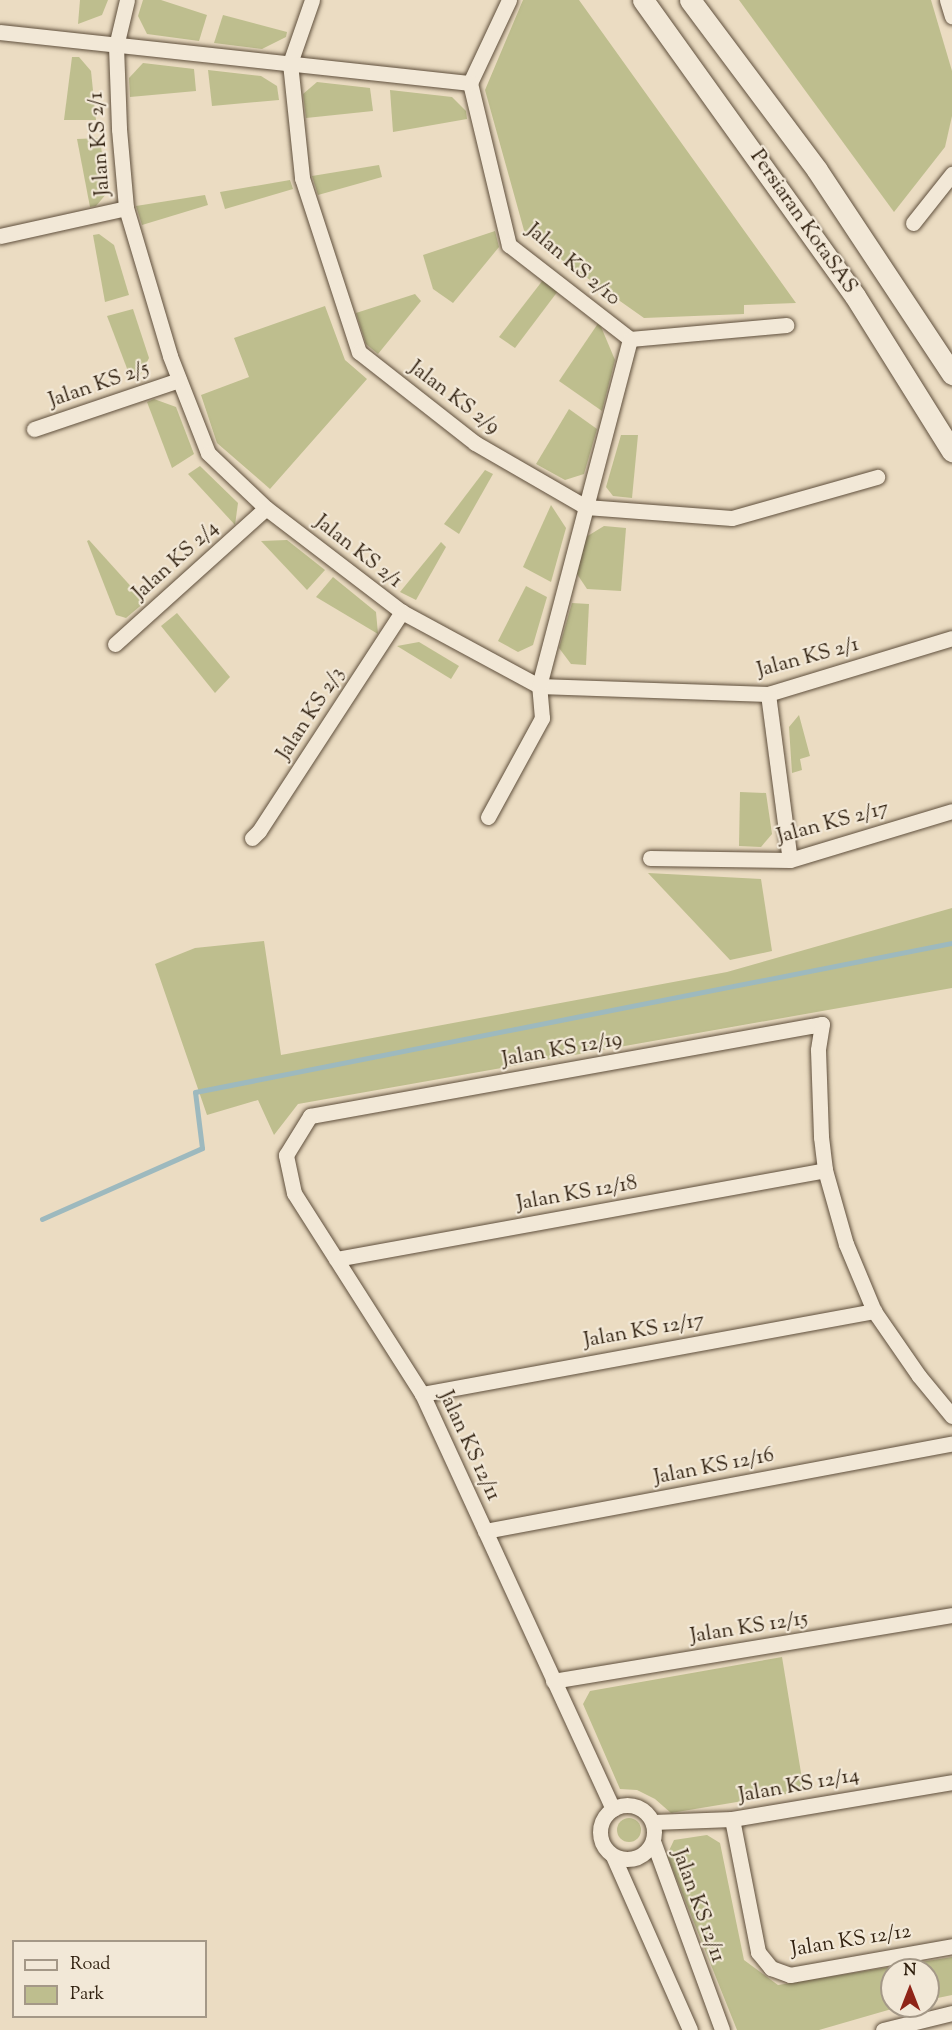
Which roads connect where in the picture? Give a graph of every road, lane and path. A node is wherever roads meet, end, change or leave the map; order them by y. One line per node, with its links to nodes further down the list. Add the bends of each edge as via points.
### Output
1 (128, 0): 9 (street, Jalan KS 2/1)
2 (312, 0): 10 (street, Jalan KS 2/9)
3 (509, 0): 11 (street)
4 (643, 0): 22 (main road, Persiaran KotaSAS, via 855,296)
5 (690, 0): 18 (main road, Persiaran KotaSAS, via 817,170)
6 (947, 0): 7 (street)
7 (952, 16)
8 (0, 32): 9 (street)
9 (116, 46): 10 (street); 13 (street, Jalan KS 2/1, via 118,129)
10 (290, 63): 11 (street); 24 (street, Jalan KS 2/9, via 302,178 359,352 474,443)
11 (470, 83): 17 (street, Jalan KS 2/10, via 509,245)
12 (952, 174): 14 (street)
13 (126, 208): 15 (street); 20 (street, Jalan KS 2/1)
14 (913, 223)
15 (0, 236)
16 (786, 325): 17 (street)
17 (630, 339): 24 (street)
18 (944, 355): 19 (main road, Persiaran KotaSAS)
19 (952, 374)
20 (178, 380): 21 (street, Jalan KS 2/5); 25 (street, Jalan KS 2/1, via 208,453)
21 (34, 429)
22 (952, 452)
23 (877, 477): 24 (street, Jalan KS 2/9, via 732,518)
24 (586, 507): 29 (street)
25 (266, 508): 26 (street, Jalan KS 2/1); 28 (street, Jalan KS 2/4)
26 (402, 612): 29 (street, Jalan KS 2/1); 33 (street, Jalan KS 2/3)
27 (952, 638): 30 (street, Jalan KS 2/1)
28 (115, 644)
29 (539, 686): 30 (street, Jalan KS 2/1); 32 (street, via 542,718)
30 (768, 694): 35 (street)
31 (952, 812): 35 (street, Jalan KS 2/17)
32 (488, 817)
33 (252, 838)
34 (650, 858): 35 (street, Jalan KS 2/17)
35 (790, 860)
36 (310, 1116): 37 (street, Jalan KS 12/19, via 822,1024 818,1099); 38 (street, Jalan KS 12/11, via 286,1155 294,1193)
37 (825, 1170): 38 (street, Jalan KS 12/18); 39 (street, via 846,1244)
38 (336, 1259): 40 (street, Jalan KS 12/11)
39 (873, 1311): 40 (street, Jalan KS 12/17); 41 (street)
40 (422, 1394): 43 (street, Jalan KS 12/11)
41 (952, 1416)
42 (952, 1444): 43 (street, Jalan KS 12/16)
43 (485, 1531): 45 (street, Jalan KS 12/11)
44 (952, 1615): 45 (street, Jalan KS 12/15)
45 (553, 1681): 47 (street, Jalan KS 12/11)
46 (952, 1782): 48 (street, Jalan KS 12/14)
47 (613, 1809): 49 (street, via 632,1805 648,1814); 51 (street, via 599,1832 601,1842)
48 (732, 1819): 49 (street, Jalan KS 12/14); 52 (street, Jalan KS 12/12, via 752,1930 758,1952 771,1968 790,1975)
49 (652, 1822): 50 (street, Jalan KS 12/11)
50 (652, 1841): 51 (street, Jalan KS 12/11, via 648,1850 632,1859); 55 (street, Jalan KS 12/11)
51 (613, 1856): 54 (street)
52 (952, 1946)
53 (952, 2013): 56 (street)
54 (690, 2030)
55 (722, 2030)
56 (883, 2030)

